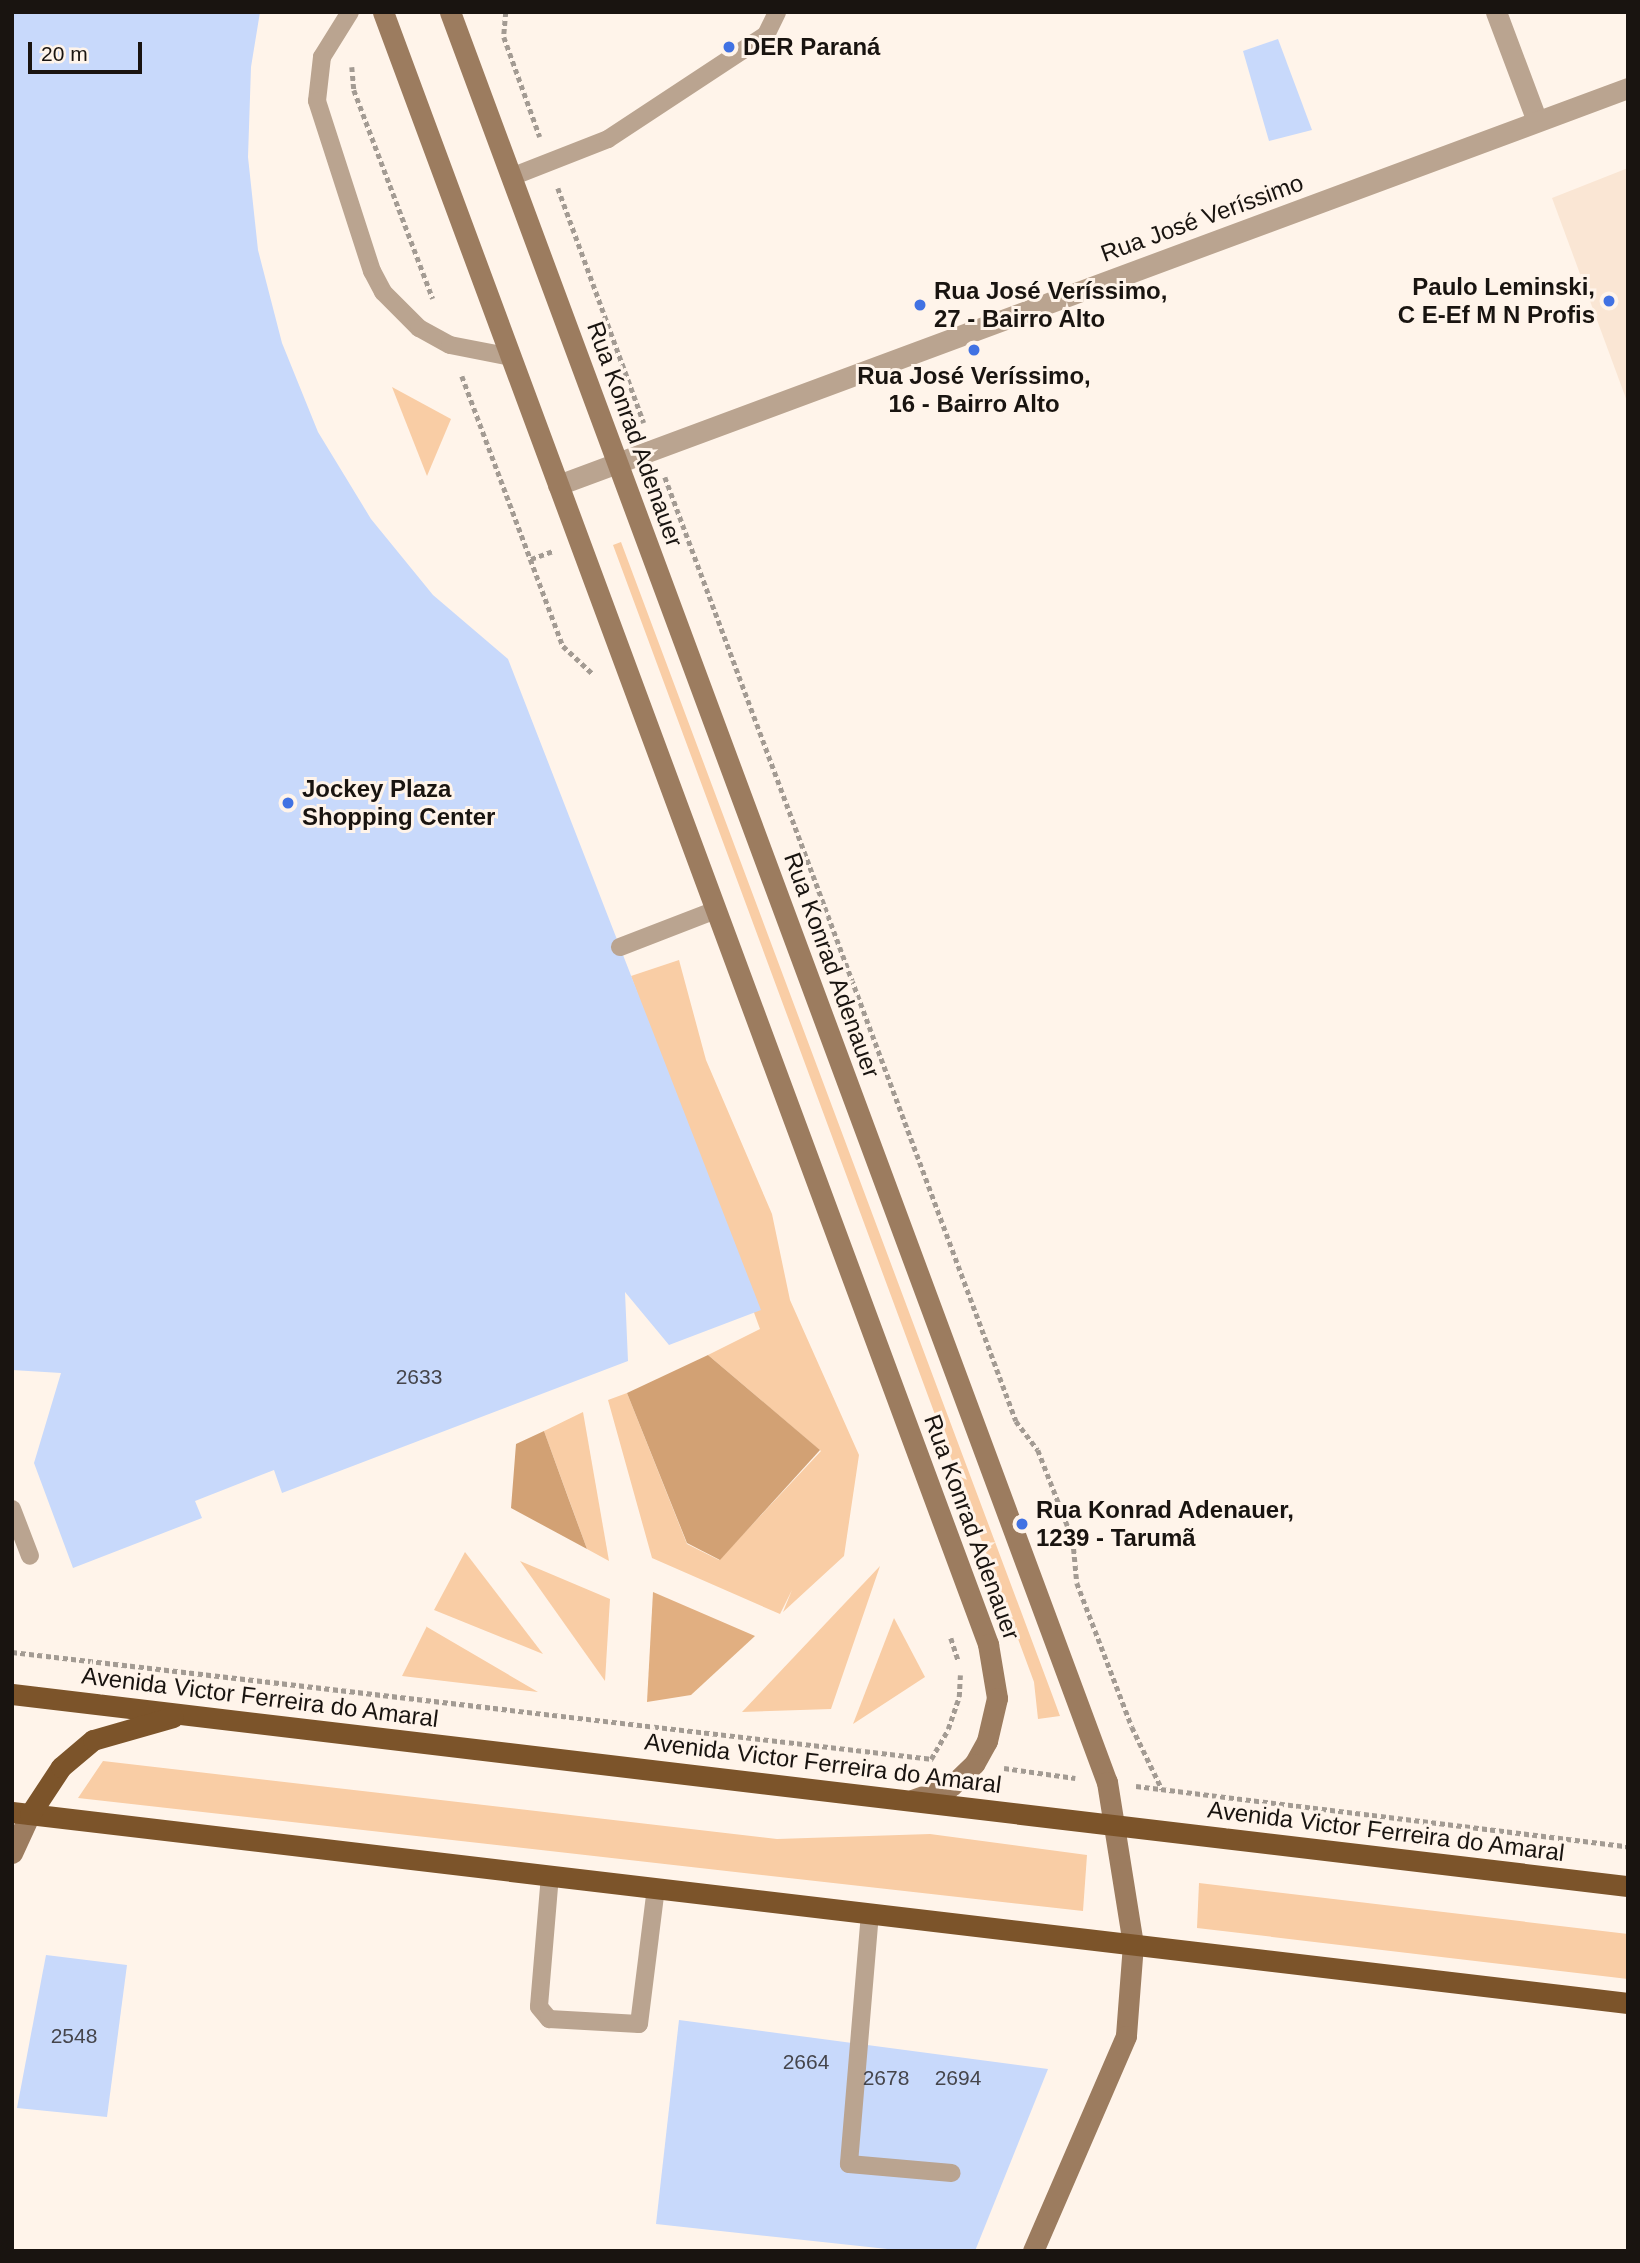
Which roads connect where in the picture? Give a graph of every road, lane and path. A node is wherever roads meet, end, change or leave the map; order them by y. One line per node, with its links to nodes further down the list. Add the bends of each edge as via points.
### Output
1 (349, 12): 13 (lane, via 322,57 317,101 324,136 372,271 383,292 419,328 450,345)
2 (383, 12): 13 (main road, Rua Konrad Adenauer)
3 (450, 12): 11 (main road, Rua Konrad Adenauer)
4 (506, 12): 10 (path, via 504,37)
5 (777, 12): 10 (lane, via 766,35 684,90 608,138)
6 (1496, 12): 9 (street)
7 (351, 55): 12 (path, via 354,90)
8 (1628, 88): 9 (street, Rua José Veríssimo)
9 (1537, 121): 16 (street, Rua José Veríssimo)
10 (548, 161): 11 (lane); 15 (path)
11 (511, 177): 16 (main road, Rua Konrad Adenauer)
12 (433, 301)
13 (511, 357): 17 (main road, Rua Konrad Adenauer)
14 (459, 369): 19 (path, via 563,646 593,671)
15 (630, 386)
16 (618, 463): 17 (street, Rua José Veríssimo); 32 (main road, Rua Konrad Adenauer, via 1107,1782)
17 (558, 485): 20 (main road, Rua Konrad Adenauer)
18 (676, 506): 33 (path, via 1016,1420 1038,1450 1073,1540 1077,1583 1162,1789)
19 (597, 684)
20 (716, 910): 21 (lane); 30 (main road, Rua Konrad Adenauer, via 994,1665 995,1712 981,1754 951,1786)
21 (620, 947)
22 (12, 1509): 23 (lane)
23 (30, 1556)
24 (948, 1630): 25 (path, via 960,1669 959,1697 948,1730 931,1759)
25 (12, 1652)
26 (12, 1694): 27 (highway, Avenida Victor Ferreira do Amaral)
27 (181, 1715): 30 (highway, Avenida Victor Ferreira do Amaral); 31 (highway, via 93,1740 61,1767)
28 (999, 1767): 29 (path)
29 (1087, 1779)
30 (905, 1800): 32 (highway, Avenida Victor Ferreira do Amaral)
31 (21, 1813): 34 (main road); 35 (highway)
32 (1116, 1822): 36 (highway, Avenida Victor Ferreira do Amaral); 39 (main road, Rua Konrad Adenauer)
33 (1628, 1846)
34 (12, 1853)
35 (550, 1875): 37 (highway); 37 (lane, via 539,2007 549,2019 639,2024)
36 (1628, 1886)
37 (656, 1888): 38 (highway)
38 (870, 1913): 39 (highway); 41 (lane, via 849,2164)
39 (1133, 1944): 40 (highway); 42 (main road, Rua Konrad Adenauer, via 1126,2036)
40 (1628, 2003)
41 (952, 2173)
42 (1033, 2251)

